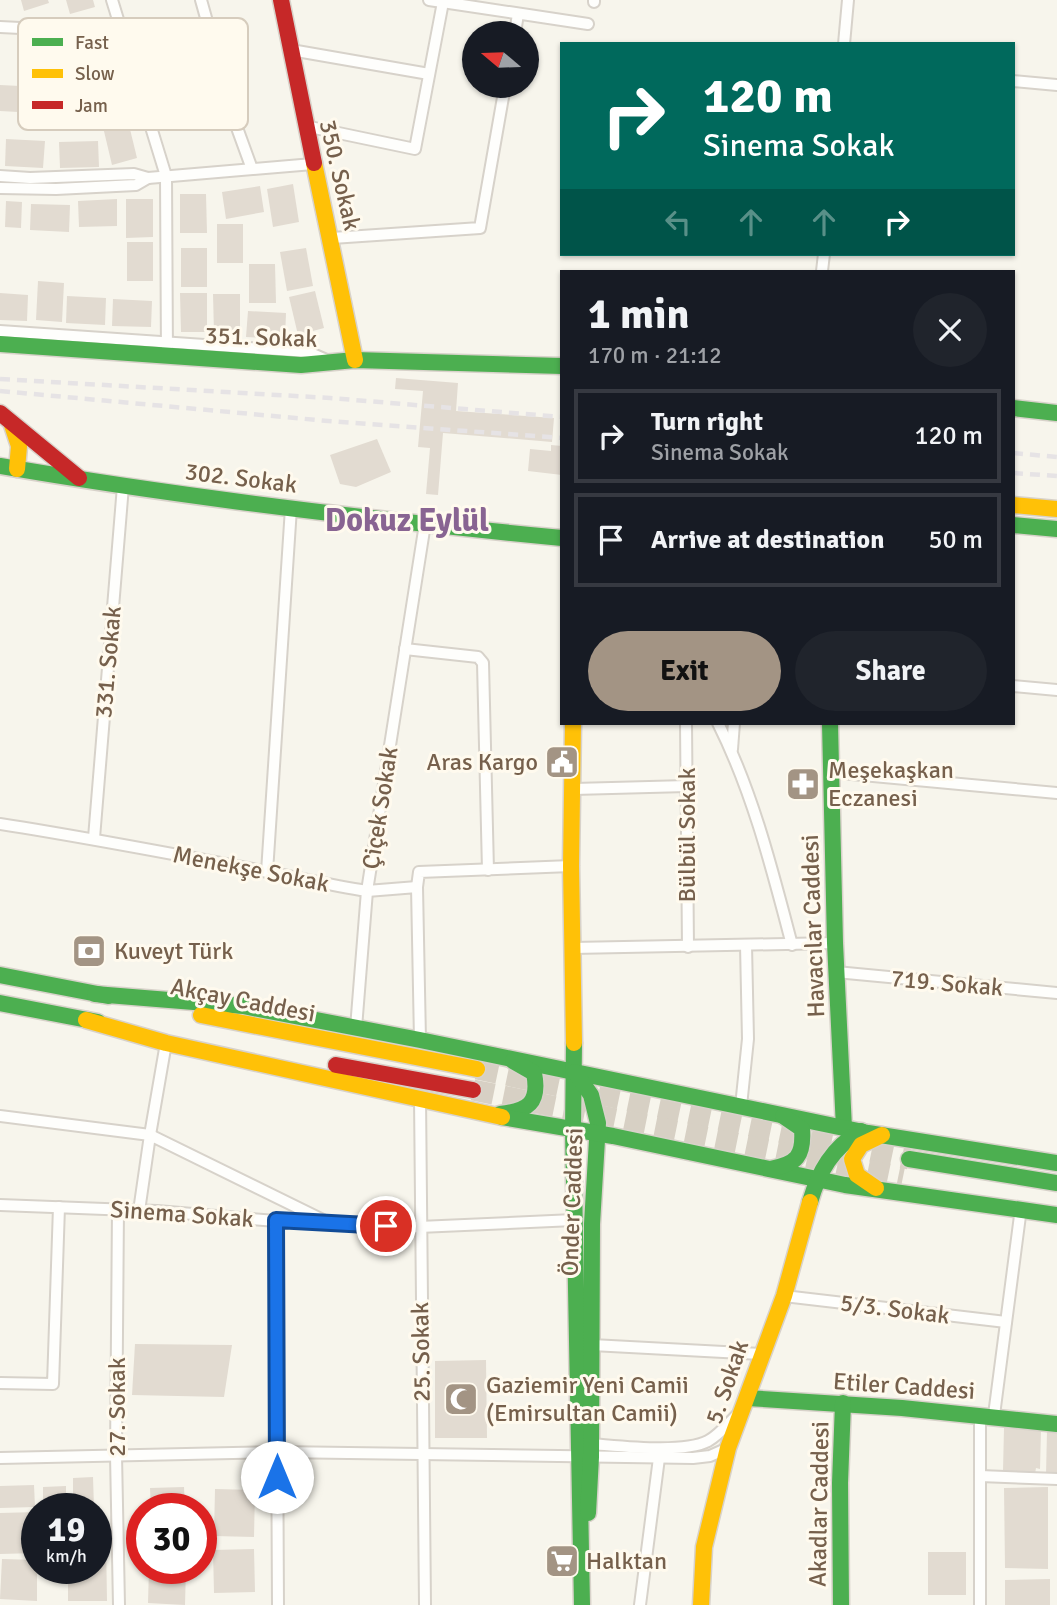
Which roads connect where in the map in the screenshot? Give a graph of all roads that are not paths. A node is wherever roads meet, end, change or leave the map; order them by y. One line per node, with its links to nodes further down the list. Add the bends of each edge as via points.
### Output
1 (112, 0): 8 (street)
2 (201, 0): 9 (street)
3 (281, 0): 15 (main road, 350. Sokak)
4 (429, 0): 6 (street)
5 (848, 0): 14 (street)
6 (443, 2): 7 (street); 16 (street)
7 (518, 14): 10 (street); 11 (street)
8 (117, 18)
9 (206, 18)
10 (517, 21)
11 (588, 24)
12 (0, 27): 13 (street)
13 (18, 28)
14 (844, 42)
15 (291, 50): 16 (street); 20 (main road, 350. Sokak)
16 (429, 74): 20 (street, via 415,149)
17 (1015, 81): 18 (street)
18 (1057, 85)
19 (503, 98): 29 (street, via 480,228)
20 (306, 126): 23 (main road, 350. Sokak)
21 (152, 130): 26 (street)
22 (238, 130): 24 (street)
23 (313, 164): 24 (street); 29 (main road, 350. Sokak)
24 (252, 169): 26 (street)
25 (0, 176): 27 (street, via 134,174)
26 (166, 176): 27 (street); 32 (street)
27 (148, 178): 28 (street, via 136,185)
28 (0, 188)
29 (332, 238): 33 (main road, 350. Sokak)
30 (0, 331): 32 (street)
31 (0, 344): 32 (main road, 351. Sokak)
32 (167, 349): 33 (main road, 351. Sokak, via 301,365)
33 (355, 359): 34 (main road, 351. Sokak)
34 (560, 366)
35 (1015, 408): 36 (main road)
36 (1057, 413)
37 (3, 415): 38 (main road); 40 (main road, via 19,438)
38 (39, 447): 41 (main road); 42 (main road)
39 (0, 466): 40 (main road, 302. Sokak)
40 (17, 469): 41 (main road, 302. Sokak)
41 (35, 472): 42 (main road, 302. Sokak)
42 (81, 480): 43 (main road, 302. Sokak)
43 (122, 486): 45 (main road, 302. Sokak); 65 (street, 331. Sokak)
44 (1015, 505): 46 (main road)
45 (291, 508): 47 (main road, 302. Sokak); 68 (street)
46 (1057, 509)
47 (425, 524): 50 (main road, 302. Sokak); 51 (street, Çiçek Sokak)
48 (1015, 525): 49 (main road)
49 (1057, 529)
50 (560, 537)
51 (405, 649): 67 (street, via 478,657 483,663); 70 (street, Çiçek Sokak)
52 (1015, 686): 53 (street)
53 (1057, 690)
54 (573, 725): 62 (main road)
55 (686, 725): 61 (street, Bülbül Sokak)
56 (719, 725): 59 (street)
57 (734, 725): 59 (street)
58 (831, 725): 60 (main road, Havacılar Caddesi)
59 (732, 752): 73 (street, via 766,847)
60 (831, 772): 63 (street); 71 (main road, Havacılar Caddesi)
61 (687, 786): 62 (street); 74 (street, Bülbül Sokak)
62 (574, 789): 66 (main road)
63 (1057, 793)
64 (0, 824): 65 (street, Menekşe Sokak)
65 (94, 838): 68 (street, Menekşe Sokak)
66 (571, 866): 67 (street); 75 (main road)
67 (488, 870): 69 (street, via 419,872)
68 (267, 872): 70 (street, Menekşe Sokak)
69 (418, 887): 70 (street, Çiçek Sokak); 83 (street, Çiçek Sokak)
70 (367, 891): 82 (street)
71 (835, 943): 73 (street); 76 (main road, Havacılar Caddesi)
72 (746, 945): 73 (street); 74 (street); 90 (street, via 748,1039)
73 (792, 945)
74 (688, 947): 75 (street)
75 (573, 948): 87 (main road)
76 (836, 972): 79 (street, 719. Sokak); 94 (main road, Havacılar Caddesi)
77 (0, 975): 78 (main road, Akçay Caddesi)
78 (95, 993): 82 (main road, via 243,1006); 86 (main road, Akçay Caddesi)
79 (1057, 993)
80 (0, 1003): 81 (main road, Akçay Caddesi)
81 (86, 1020): 84 (main road); 88 (main road, Akçay Caddesi)
82 (356, 1028): 83 (main road)
83 (421, 1040): 85 (main road)
84 (166, 1044): 89 (main road); 98 (street)
85 (507, 1058): 87 (main road); 91 (main road, via 534,1073 535,1098 520,1112)
86 (477, 1069)
87 (575, 1072): 90 (main road); 95 (main road, Önder Caddesi); 97 (main road, Önder Caddesi, via 589,1087 597,1106)
88 (473, 1090)
89 (420, 1098): 91 (main road); 117 (street, 25. Sokak)
90 (741, 1106): 92 (main road)
91 (491, 1115): 95 (main road)
92 (782, 1115): 94 (main road); 102 (main road, via 802,1129 801,1152 788,1166)
93 (0, 1116): 98 (street)
94 (844, 1128): 96 (main road)
95 (573, 1130): 97 (main road); 115 (main road, Önder Caddesi)
96 (861, 1132): 99 (main road); 104 (main road, 5. Sokak, via 835,1148)
97 (597, 1133): 102 (main road); 120 (main road, Önder Caddesi)
98 (150, 1135): 112 (street); 116 (street)
99 (882, 1135): 101 (main road); 106 (main road, via 860,1144 852,1163 863,1182)
100 (909, 1158): 105 (main road)
101 (1057, 1163)
102 (768, 1169): 104 (main road)
103 (903, 1177): 107 (main road)
104 (817, 1179): 106 (main road); 118 (main road, 5. Sokak)
105 (1057, 1183)
106 (881, 1190): 111 (main road)
107 (1057, 1202)
108 (0, 1205): 109 (street, Sinema Sokak)
109 (59, 1207): 110 (street, Sinema Sokak); 122 (street, via 52,1384)
110 (118, 1209): 112 (street, Sinema Sokak); 131 (street, 27. Sokak)
111 (1021, 1209): 113 (main road); 119 (street)
112 (139, 1211): 114 (street, Sinema Sokak)
113 (1057, 1215)
114 (276, 1220): 116 (street, Sinema Sokak); 128 (street)
115 (574, 1220): 117 (street, Sinema Sokak); 129 (main road, Önder Caddesi)
116 (326, 1222): 117 (street, Sinema Sokak)
117 (419, 1227): 130 (street, 25. Sokak)
118 (783, 1296): 119 (street, 5/3. Sokak); 121 (main road, 5. Sokak)
119 (1006, 1322): 125 (street)
120 (592, 1345): 121 (street); 129 (main road, Önder Caddesi)
121 (761, 1354): 123 (main road, 5. Sokak)
122 (0, 1383)
123 (745, 1403): 124 (main road, Etiler Caddesi); 127 (main road, 5. Sokak); 129 (street, via 717,1435 694,1446)
124 (843, 1403): 125 (main road, Etiler Caddesi); 142 (main road, Akadlar Caddesi)
125 (987, 1415): 126 (main road, Etiler Caddesi); 134 (street)
126 (1057, 1424)
127 (728, 1448): 133 (street, via 710,1456); 141 (main road, 5. Sokak, via 704,1547)
128 (277, 1452): 130 (street); 131 (street); 137 (street)
129 (586, 1452): 130 (street); 133 (street); 139 (main road, Önder Caddesi)
130 (422, 1453): 138 (street, 25. Sokak)
131 (117, 1455): 132 (street); 136 (street, 27. Sokak)
132 (0, 1458)
133 (659, 1458): 140 (street)
134 (980, 1476): 135 (street); 143 (street)
135 (1057, 1479)
136 (119, 1605)
137 (278, 1605)
138 (425, 1605)
139 (583, 1605)
140 (640, 1605)
141 (701, 1605)
142 (841, 1605)
143 (980, 1605)

